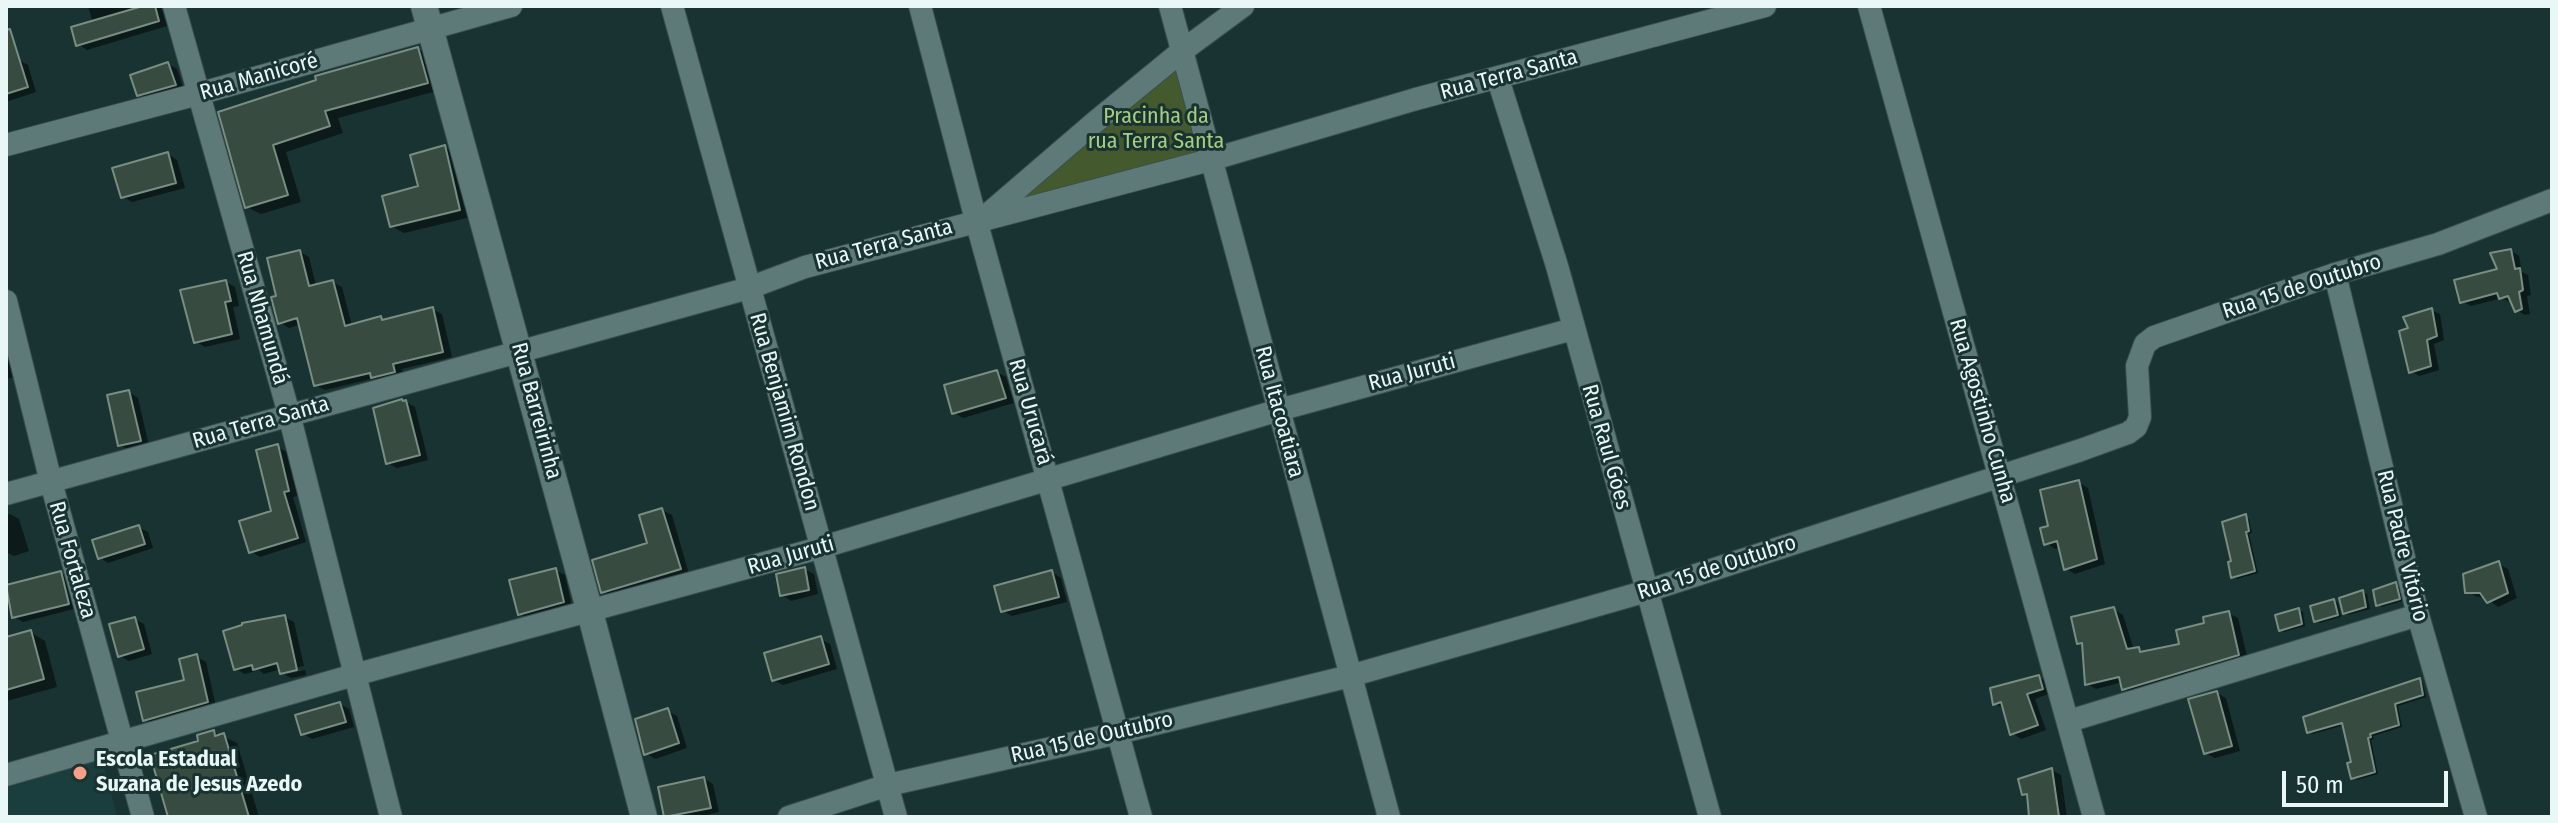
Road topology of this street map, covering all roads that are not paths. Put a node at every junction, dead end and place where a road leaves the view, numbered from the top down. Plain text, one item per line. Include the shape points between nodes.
1 (174, 6) edge
2 (511, 6) edge
3 (672, 6) edge
4 (920, 6) edge
5 (1170, 6) edge
6 (1243, 6) edge
7 (1765, 6) edge
8 (1869, 6) edge
9 (427, 17) edge
10 (1182, 51) junction
11 (1498, 79) junction
12 (198, 94) junction
13 (6, 145) edge
14 (1210, 160) junction
15 (2552, 200) edge
16 (980, 219) junction
17 (2335, 274) junction
18 (749, 288) junction
19 (6, 301) edge
20 (1573, 329) junction
21 (519, 351) junction
22 (1279, 410) junction
23 (289, 414) junction
24 (2001, 477) junction
25 (1049, 480) junction
26 (51, 482) junction
27 (6, 494) edge
28 (823, 547) junction
29 (1647, 591) junction
30 (590, 612) junction
31 (2418, 615) junction
32 (354, 675) junction
33 (1350, 676) junction
34 (2069, 721) junction
35 (1118, 733) junction
36 (123, 742) junction
37 (6, 775) edge
38 (888, 785) junction
39 (143, 817) edge
40 (391, 817) edge
41 (644, 817) edge
42 (789, 817) edge
43 (896, 817) edge
44 (1141, 817) edge
45 (1389, 817) edge
46 (1710, 817) edge
47 (2094, 817) edge
48 (2476, 817) edge

1 - 12 street, Rua Nhamundá
2 - 9 street, Rua Manicoré
3 - 18 street, Rua Benjamim Rondon
4 - 16 street, Rua Urucará
5 - 10 street, Rua Itacoatiara
6 - 10 street
7 - 11 street, Rua Terra Santa
8 - 24 street, Rua Agostinho Cunha
9 - 12 street, Rua Manicoré
9 - 21 street, Rua Barreirinha
10 - 14 street, Rua Itacoatiara
10 - 16 street
11 - 14 street, Rua Terra Santa
11 - 20 street, Rua Raul Góes
12 - 13 street, Rua Manicoré
12 - 23 street, Rua Nhamundá
14 - 16 street, Rua Terra Santa
14 - 22 street, Rua Itacoatiara
15 - 17 street, Rua 15 de Outubro via 2438,244
16 - 18 street, Rua Terra Santa via 805,267
16 - 25 street, Rua Urucará
17 - 24 street, Rua 15 de Outubro via 2154,337 2145,344 2137,366 2136,427
17 - 31 street, Rua Padre Vitório
18 - 21 street, Rua Terra Santa
18 - 28 street, Rua Benjamim Rondon
19 - 26 street, Rua Fortaleza
20 - 22 street, Rua Juruti
20 - 29 street, Rua Raul Góes
21 - 23 street, Rua Terra Santa
21 - 30 street, Rua Barreirinha
22 - 25 street, Rua Juruti
22 - 33 street, Rua Itacoatiara
23 - 26 street, Rua Terra Santa
23 - 32 street, Rua Nhamundá
24 - 29 street, Rua 15 de Outubro
24 - 34 street, Rua Agostinho Cunha
25 - 28 street, Rua Juruti
25 - 35 street, Rua Urucará
26 - 27 street, Rua Terra Santa
26 - 36 street, Rua Fortaleza
28 - 30 street, Rua Juruti
28 - 38 street, Rua Benjamim Rondon
29 - 33 street, Rua 15 de Outubro
29 - 46 street, Rua Raul Góes
30 - 32 street, Rua Juruti
30 - 41 street, Rua Barreirinha
31 - 34 street
31 - 48 street, Rua Padre Vitório
32 - 36 street, Rua Juruti
32 - 40 street, Rua Nhamundá
33 - 35 street, Rua 15 de Outubro
33 - 45 street, Rua Itacoatiara
34 - 47 street, Rua Agostinho Cunha
35 - 38 street, Rua 15 de Outubro
35 - 44 street, Rua Urucará
36 - 37 street, Rua Juruti
36 - 39 street, Rua Fortaleza
38 - 42 street, Rua 15 de Outubro
38 - 43 street, Rua Benjamim Rondon

